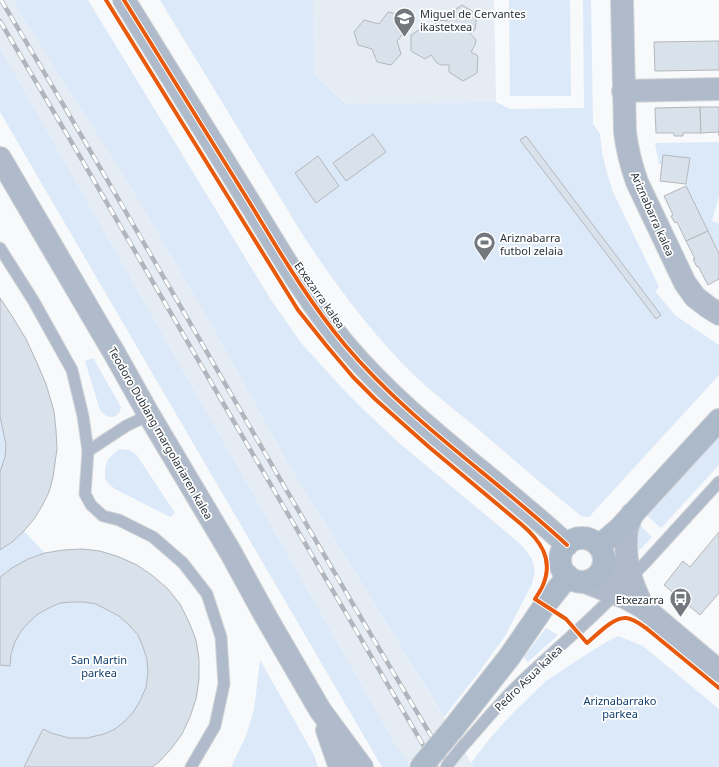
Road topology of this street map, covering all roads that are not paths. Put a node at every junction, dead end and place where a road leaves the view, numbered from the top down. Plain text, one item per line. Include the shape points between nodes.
1 (124, 0) edge
2 (622, 0) edge
3 (719, 89) edge
4 (623, 91) junction
5 (0, 158) edge
6 (0, 248) edge
7 (719, 314) edge
8 (149, 415) junction
9 (719, 420) edge
10 (88, 451) junction
11 (719, 482) edge
12 (632, 514) junction
13 (567, 544) junction
14 (601, 553) junction
15 (576, 579) junction
16 (630, 591) junction
17 (719, 670) edge
18 (320, 710) junction
19 (457, 739) junction
20 (338, 765) edge
21 (191, 767) edge
22 (362, 767) edge
23 (422, 767) edge
24 (446, 767) edge

1 - 13 street, Etxezarra kalea via 285,261 345,345 388,392
2 - 4 street, Ariznabarra kalea
3 - 4 street
4 - 7 street, Ariznabarra kalea via 628,153 637,182 685,283 695,297
5 - 8 street, Teodoro Dublang margolariaren kalea
6 - 10 lane via 34,300 72,370
8 - 10 lane via 126,426
8 - 18 street, Teodoro Dublang margolariaren kalea
9 - 12 main road
10 - 21 lane via 85,494 91,504 103,516 119,520 153,537 183,563 207,594 221,637 224,684 215,726
11 - 16 lane, Pedro Asua kalea via 649,558
12 - 14 main road
12 - 16 street via 628,528 626,557
13 - 14 main road via 580,538 587,539 594,542
13 - 15 main road via 560,557 561,564 563,571
14 - 15 main road via 601,572 591,580
14 - 16 street
15 - 16 street
15 - 19 main road, Pedro Asua kalea via 545,605
16 - 17 street
16 - 19 lane, Pedro Asua kalea via 577,631 515,688 488,717
18 - 20 street, Teodoro Dublang margolariaren kalea
18 - 22 street, Teodoro Dublang margolariaren kalea
19 - 23 main road, Pedro Asua kalea, bridge
19 - 24 lane, Pedro Asua kalea, bridge

